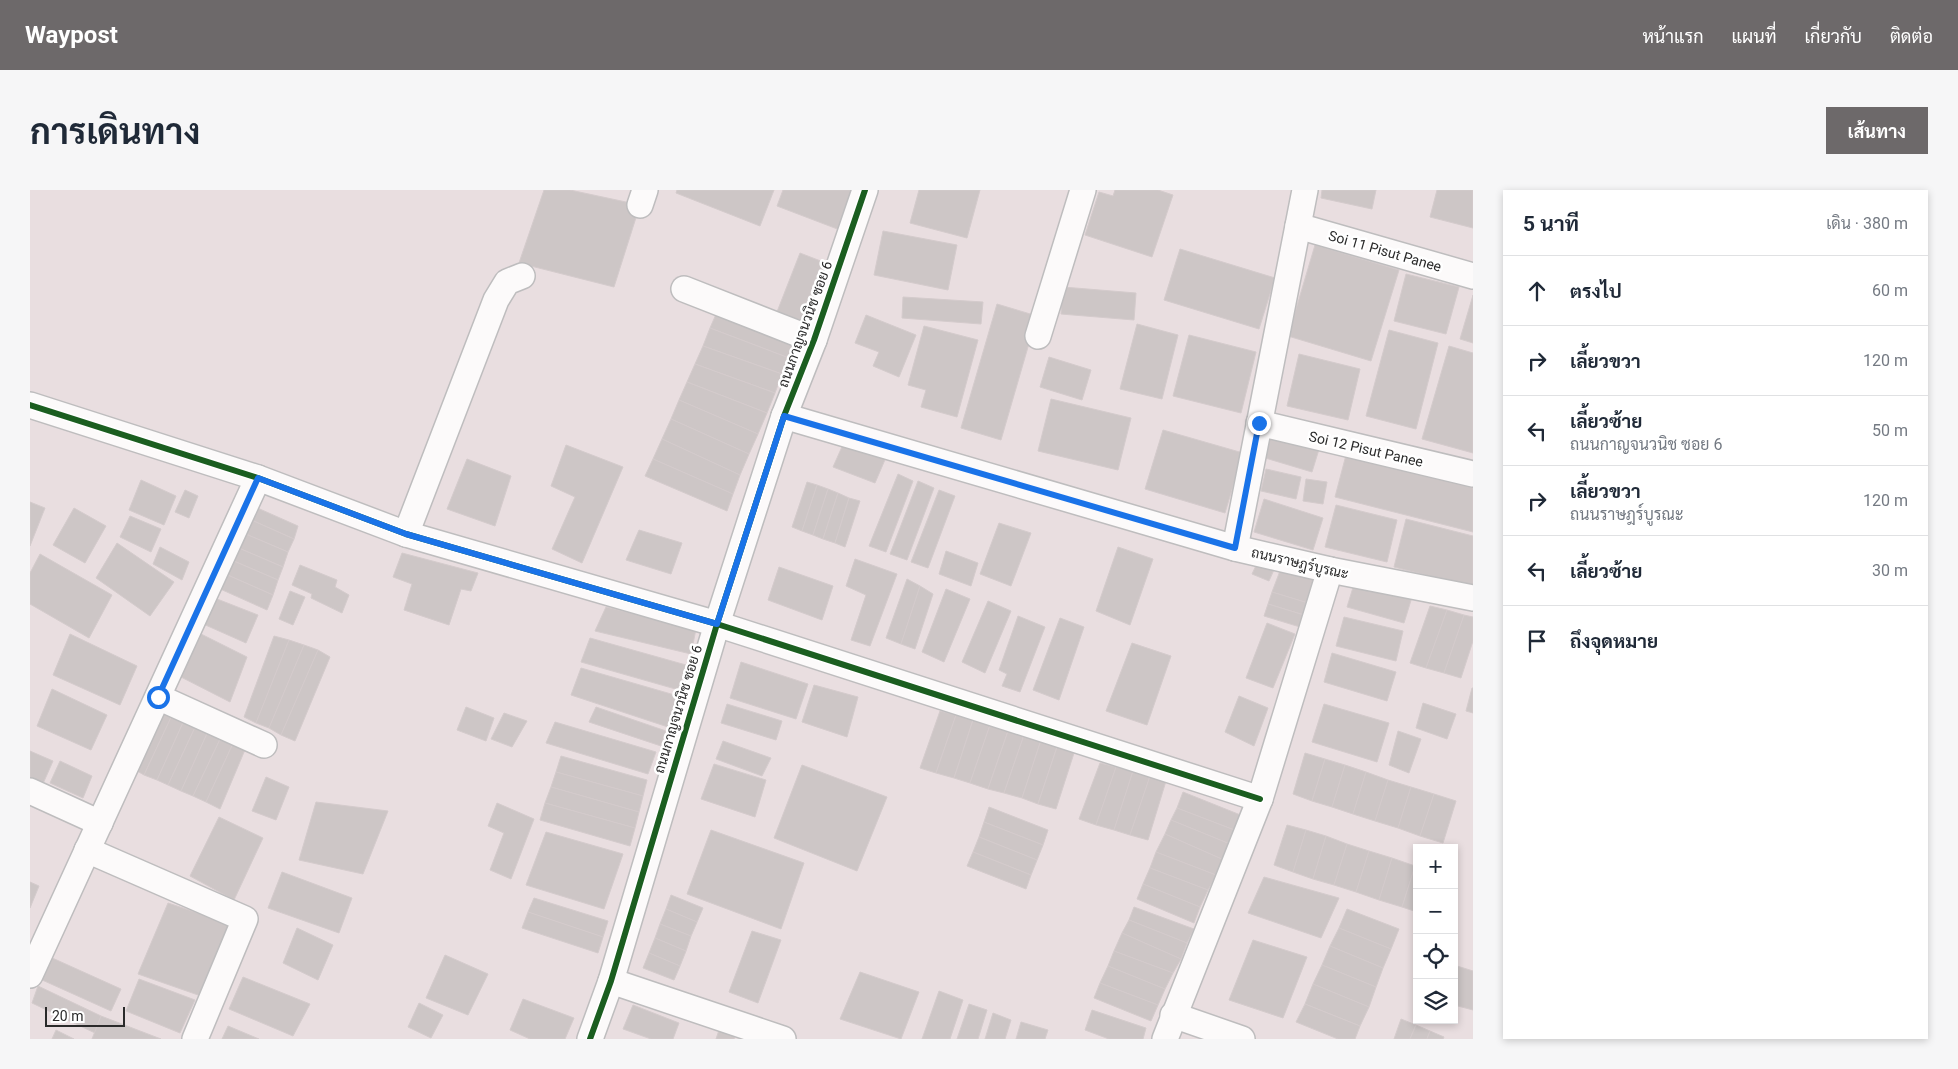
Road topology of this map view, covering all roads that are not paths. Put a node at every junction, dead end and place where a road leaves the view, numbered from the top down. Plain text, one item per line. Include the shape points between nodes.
1 (865, 190) edge
2 (1083, 190) edge
3 (1305, 190) edge
4 (1298, 226) junction
5 (522, 276) dead end
6 (1473, 276) edge
7 (684, 289) dead end
8 (1038, 336) dead end
9 (814, 340) junction
10 (30, 405) edge
11 (784, 416) junction
12 (1259, 423) junction
13 (1473, 474) edge
14 (258, 478) junction
15 (406, 534) junction
16 (1235, 548) junction
17 (1330, 570) junction
18 (1473, 598) edge
19 (717, 624) junction
20 (158, 697) junction
21 (264, 745) dead end
22 (30, 791) edge
23 (1260, 799) junction
24 (100, 823) junction
25 (87, 850) junction
26 (30, 974) edge
27 (611, 981) junction
28 (1173, 1015) junction
29 (195, 1039) edge
30 (590, 1039) edge
31 (783, 1039) edge
32 (1165, 1039) edge
33 (1242, 1039) edge

1 - 9 street, ถนนกาญจนวนิช ซอย 6
2 - 8 street
3 - 4 street
4 - 6 street, Soi 11 Pisut Panee
4 - 12 street
5 - 15 street via 507,282 496,300
7 - 9 street
9 - 11 street, ถนนกาญจนวนิช ซอย 6
10 - 14 street
11 - 16 street, ถนนราษฎร์บูรณะ
11 - 19 street, ถนนกาญจนวนิช ซอย 6
12 - 13 street, Soi 12 Pisut Panee
12 - 16 street
14 - 15 street
14 - 20 street
15 - 19 street
16 - 17 street, ถนนราษฎร์บูรณะ
17 - 18 street, ถนนราษฎร์บูรณะ
17 - 23 street
19 - 23 street
19 - 27 street, ถนนกาญจนวนิช ซอย 6
20 - 21 street
20 - 24 street
22 - 24 street
23 - 28 street
24 - 25 street
25 - 26 street
25 - 29 street via 245,919
27 - 30 street, ถนนกาญจนวนิช ซอย 6
27 - 31 street
28 - 32 street
28 - 33 street

